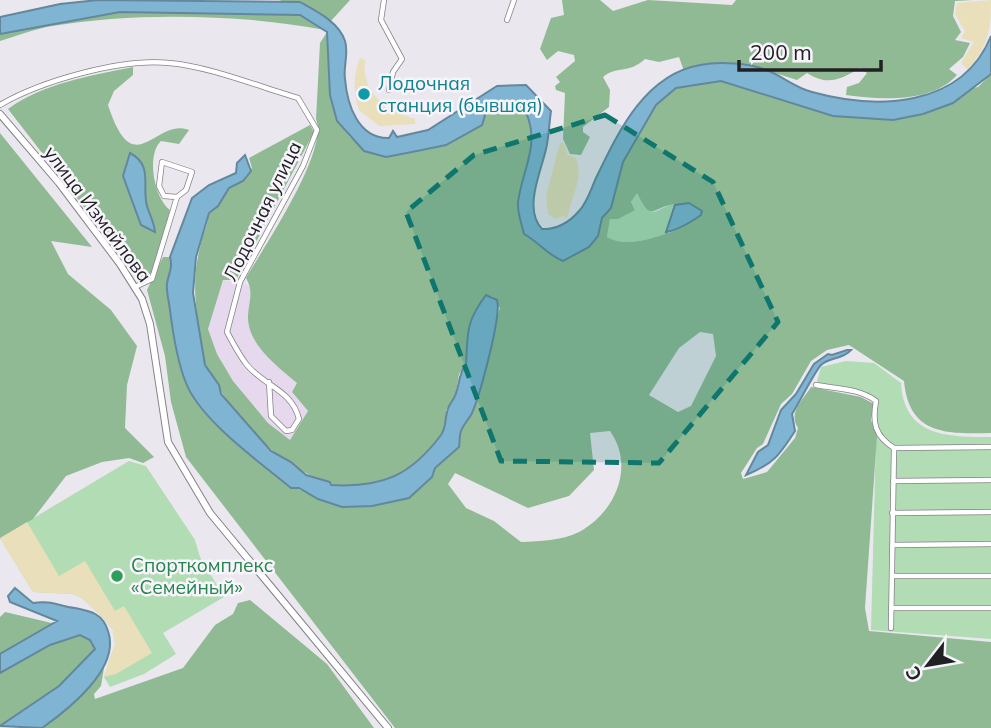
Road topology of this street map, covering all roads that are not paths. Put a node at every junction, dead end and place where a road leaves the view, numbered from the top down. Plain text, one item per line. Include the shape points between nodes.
1 (384, 0) edge
2 (514, 0) edge
3 (507, 20) dead end
4 (389, 90) dead end
5 (0, 105) edge
6 (0, 114) edge
7 (177, 197) junction
8 (135, 287) junction
9 (269, 382) junction
10 (816, 385) dead end
11 (991, 447) edge
12 (894, 448) junction
13 (991, 480) edge
14 (893, 481) junction
15 (991, 512) edge
16 (892, 513) junction
17 (991, 544) edge
18 (892, 545) junction
19 (892, 576) junction
20 (991, 576) edge
21 (991, 607) edge
22 (891, 608) junction
23 (891, 628) dead end
24 (388, 728) edge

1 - 4 street via 381,20 402,59
2 - 3 street
5 - 9 street, Лодочная улица via 76,76 136,64 170,63 298,98 317,130 303,166 240,282 227,332 248,367
6 - 8 main road, улица Измайлова via 59,183
7 - 7 street via 186,190 192,172 162,162 159,186 164,195
7 - 8 street via 152,279
8 - 24 main road, улица Измайлова via 150,324 168,442 181,466 210,513
9 - 9 street, Лодочная улица via 296,407 299,419 292,430 286,431 271,416
10 - 12 street via 853,390 876,401 873,422 882,440
11 - 12 street
12 - 14 street
13 - 14 street
14 - 16 street
15 - 16 street
16 - 18 street
17 - 18 street
18 - 19 street
19 - 20 street
19 - 22 street
21 - 22 street
22 - 23 street

